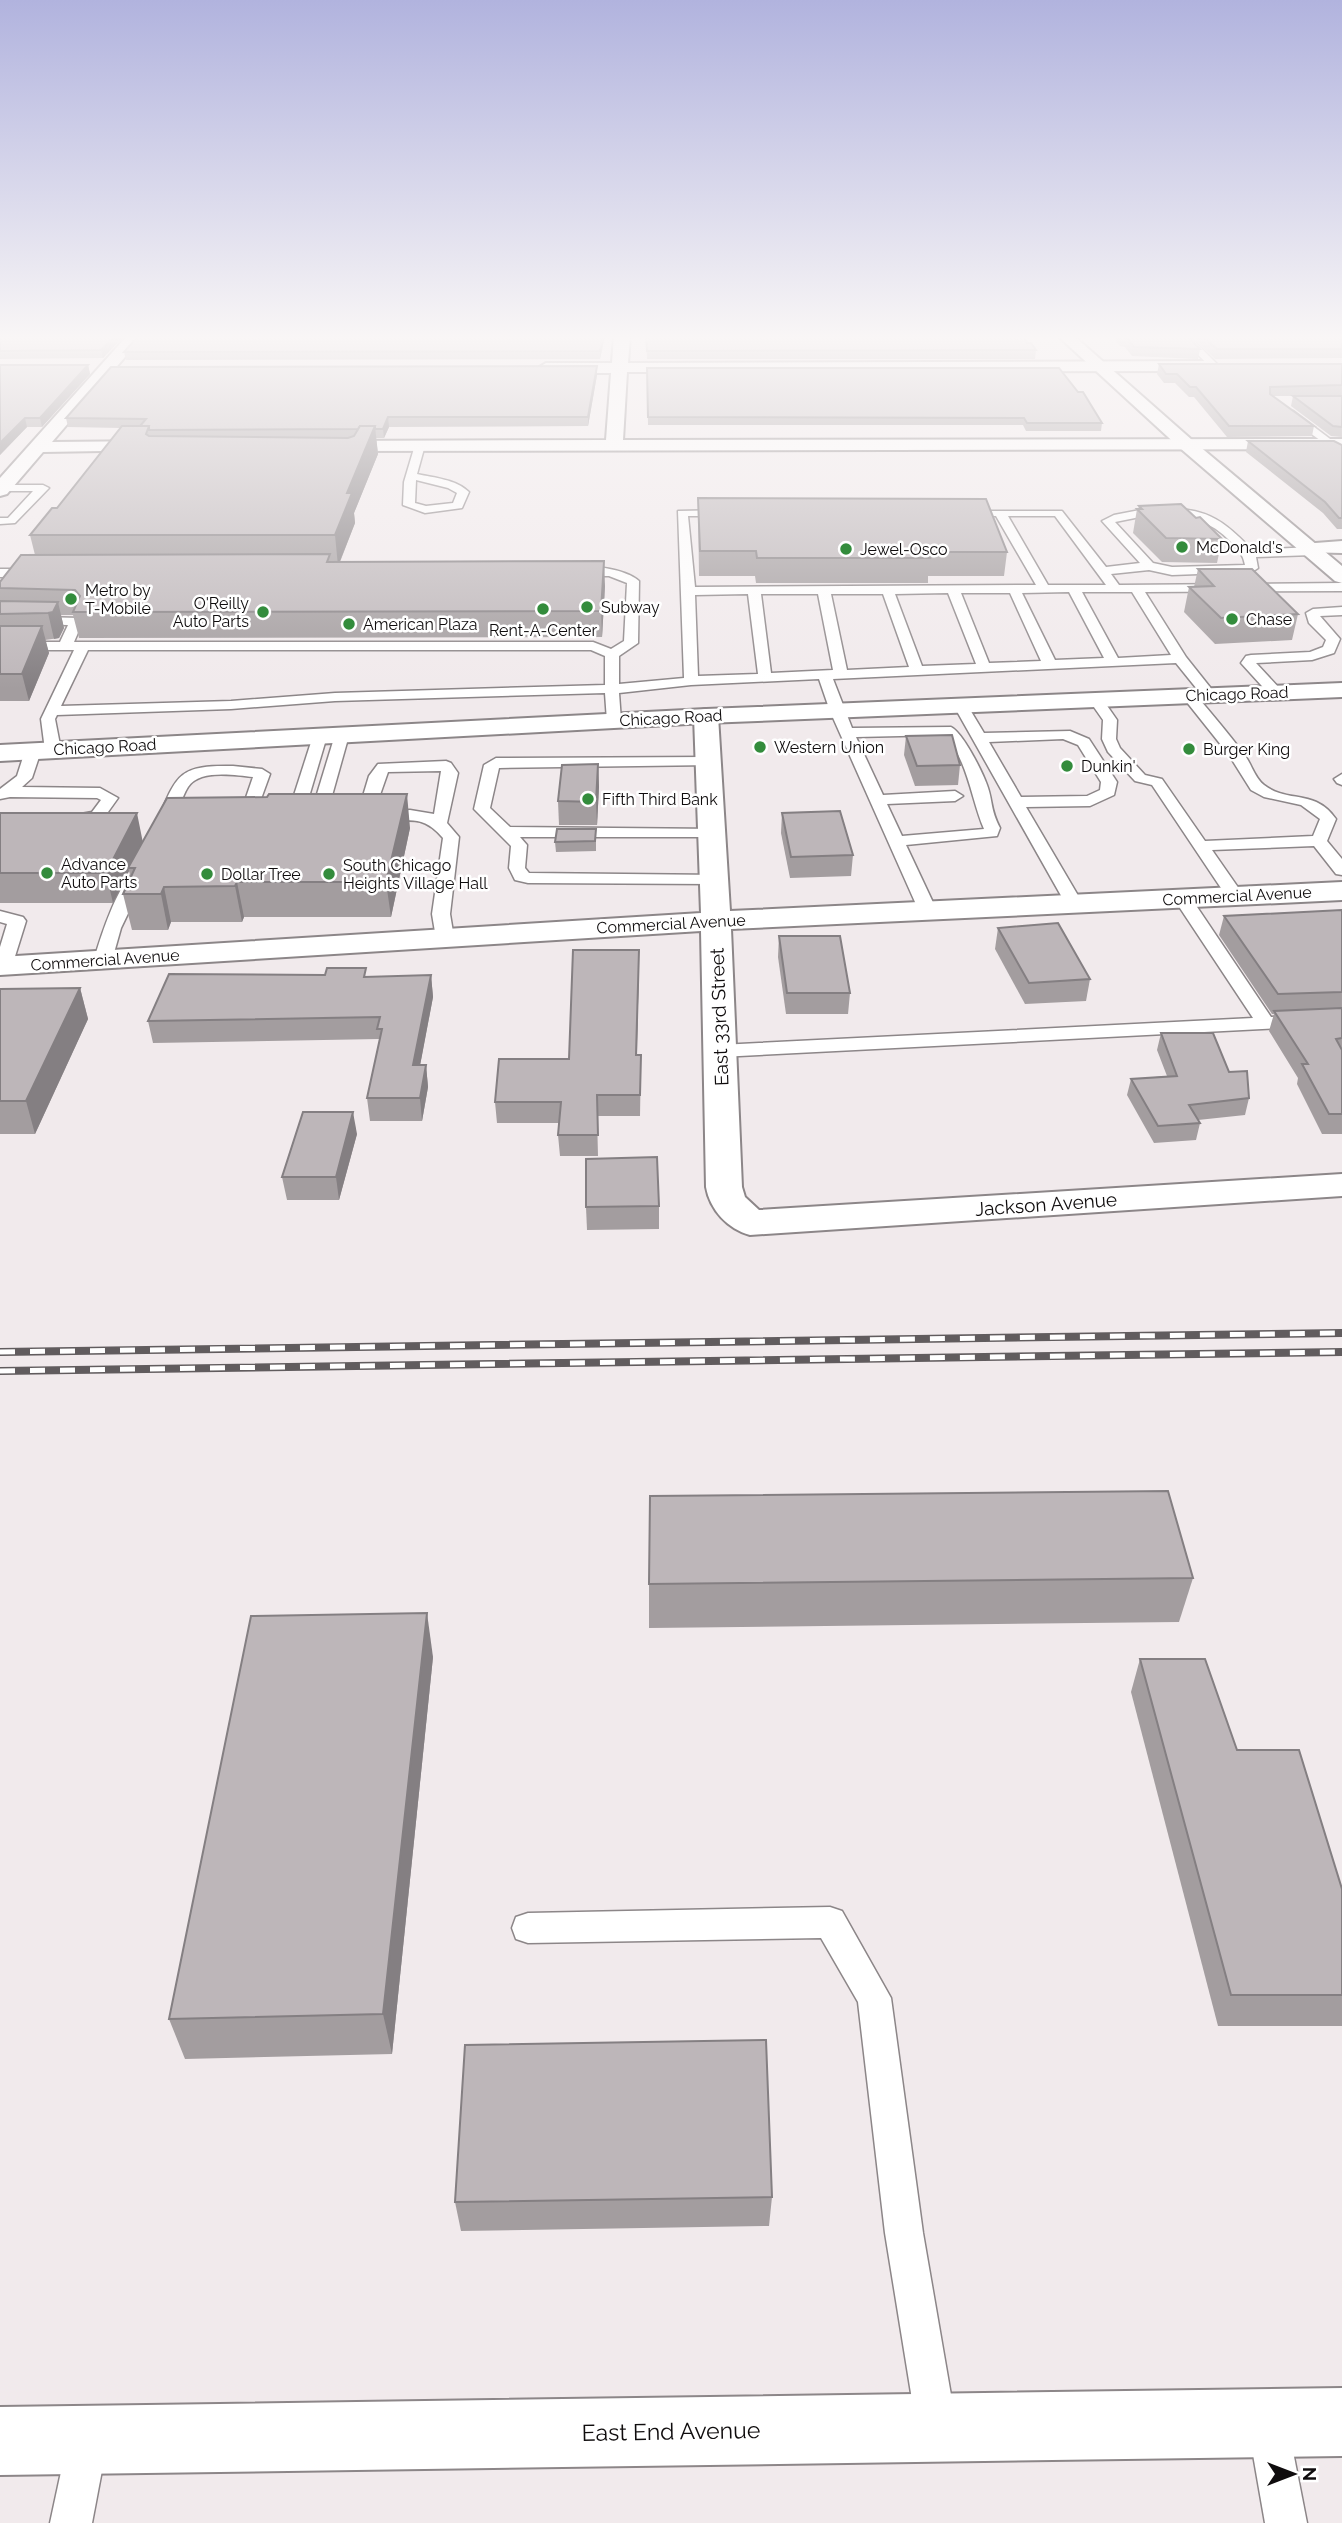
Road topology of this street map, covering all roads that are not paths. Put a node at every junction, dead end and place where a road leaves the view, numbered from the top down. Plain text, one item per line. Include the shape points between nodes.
1 (31, 454) edge
2 (417, 454) edge
3 (1197, 454) edge
4 (411, 475) junction
5 (1, 489) edge
6 (737, 513) edge
7 (944, 513) edge
8 (1000, 513) junction
9 (0, 521) edge
10 (1342, 547) edge
11 (1311, 550) junction
12 (1249, 554) junction
13 (1149, 566) junction
14 (1102, 571) junction
15 (555, 572) edge
16 (0, 573) edge
17 (56, 573) edge
18 (1342, 577) edge
19 (1342, 587) edge
20 (954, 590) junction
21 (1015, 590) junction
22 (1045, 590) junction
23 (1074, 590) junction
24 (1117, 590) junction
25 (1137, 590) junction
26 (689, 591) junction
27 (754, 591) junction
28 (824, 591) junction
29 (888, 591) junction
30 (1342, 611) edge
31 (0, 620) edge
32 (0, 646) edge
33 (65, 646) junction
34 (83, 646) junction
35 (612, 654) junction
36 (1180, 659) junction
37 (1113, 662) junction
38 (1049, 665) junction
39 (984, 668) junction
40 (916, 671) junction
41 (825, 675) junction
42 (841, 675) junction
43 (765, 678) junction
44 (691, 681) junction
45 (612, 689) junction
46 (1342, 690) edge
47 (1276, 693) junction
48 (1200, 696) junction
49 (1096, 700) junction
50 (961, 706) junction
51 (52, 711) junction
52 (706, 716) junction
53 (614, 721) junction
54 (842, 722) junction
55 (331, 735) junction
56 (978, 737) junction
57 (43, 750) junction
58 (0, 753) edge
59 (708, 762) junction
60 (3, 794) edge
61 (955, 796) dead end
62 (878, 800) junction
63 (1014, 802) junction
64 (353, 816) junction
65 (318, 817) junction
66 (283, 818) junction
67 (50, 821) edge
68 (440, 822) junction
69 (168, 824) edge
70 (509, 832) junction
71 (712, 832) junction
72 (896, 841) junction
73 (1319, 841) junction
74 (1200, 846) junction
75 (148, 856) edge
76 (1342, 870) edge
77 (714, 879) junction
78 (1342, 891) edge
79 (1235, 896) junction
80 (1183, 899) junction
81 (1074, 904) junction
82 (928, 911) junction
83 (0, 916) edge
84 (716, 921) junction
85 (445, 938) junction
86 (103, 960) junction
87 (2, 966) edge
88 (1342, 1019) edge
89 (1266, 1023) junction
90 (720, 1051) junction
91 (1342, 1185) edge
92 (750, 1223) joint
93 (528, 1928) dead end
94 (1342, 2422) edge
95 (1267, 2423) junction
96 (936, 2428) junction
97 (88, 2439) junction
98 (0, 2441) edge
99 (71, 2523) edge
100 (1286, 2523) edge

1 - 5 street
2 - 4 lane
3 - 11 street
4 - 4 lane via 409,505 425,510 458,506 463,492
5 - 9 lane via 43,488 11,521
6 - 26 lane via 682,513
7 - 8 lane
8 - 14 lane via 1058,513
8 - 22 lane
10 - 11 street
11 - 12 lane
11 - 18 street
12 - 13 lane via 1252,568 1172,571
12 - 13 lane via 1215,521 1183,513 1121,514 1108,521
13 - 14 lane
14 - 24 lane
15 - 35 lane via 611,572 633,581 631,643
16 - 17 lane
19 - 25 lane
20 - 21 lane
20 - 29 lane
20 - 39 lane
21 - 22 lane
21 - 38 lane
22 - 23 lane
23 - 24 lane
23 - 37 lane
24 - 25 lane
25 - 36 lane
26 - 27 lane
26 - 44 lane
27 - 28 lane
27 - 43 lane
28 - 29 lane
28 - 42 lane
29 - 40 lane
30 - 47 lane via 1313,613 1314,620 1334,639 1329,650 1312,656 1251,659 1248,663
31 - 33 lane via 76,621
32 - 33 lane
33 - 34 lane
34 - 35 lane via 593,646
34 - 51 lane
35 - 45 lane
36 - 37 lane
36 - 48 lane
37 - 38 lane
38 - 39 lane
39 - 40 lane
40 - 42 lane
41 - 42 lane
41 - 43 lane
41 - 54 lane
43 - 44 lane
44 - 45 lane
45 - 51 lane
45 - 53 lane
46 - 47 street, Chicago Road
47 - 48 street, Chicago Road
48 - 49 street, Chicago Road
48 - 73 lane via 1250,781 1264,791 1324,811 1328,819
49 - 50 street, Chicago Road
49 - 74 lane via 1110,720 1113,749 1140,778 1157,782
50 - 54 street, Chicago Road
50 - 56 lane
51 - 57 lane
52 - 53 street, Chicago Road
52 - 54 street, Chicago Road
52 - 59 street, East 33rd Street
53 - 55 street, Chicago Road
54 - 62 lane
54 - 72 lane via 946,730 952,733 980,786 991,834
55 - 57 street, Chicago Road
55 - 65 lane
55 - 66 lane
56 - 63 lane
56 - 63 lane via 1065,734 1084,742 1109,782 1108,792 1090,801
57 - 58 street, Chicago Road
57 - 60 lane via 24,778
59 - 70 lane via 496,763 482,809
59 - 71 street, East 33rd Street
60 - 67 lane via 100,793 110,799 97,816
61 - 62 lane
62 - 72 lane
63 - 81 lane
64 - 65 lane
64 - 68 lane via 423,815
64 - 68 lane via 383,767 446,766 450,773
65 - 66 lane
66 - 69 lane via 240,818 262,774 196,773 186,778
68 - 85 lane via 451,837 440,914
70 - 71 lane
70 - 77 lane via 519,845 517,868 528,878
71 - 77 street, East 33rd Street
72 - 82 lane
73 - 74 lane
73 - 76 lane
74 - 79 lane
75 - 86 lane via 112,928
77 - 84 street, East 33rd Street
78 - 79 street, Commercial Avenue
79 - 80 street, Commercial Avenue
80 - 81 street, Commercial Avenue
80 - 89 lane
81 - 82 street, Commercial Avenue
82 - 84 street, Commercial Avenue
83 - 87 lane via 17,921
84 - 85 street, Commercial Avenue
84 - 90 street, East 33rd Street
85 - 86 street, Commercial Avenue
86 - 87 street, Commercial Avenue
88 - 89 lane
89 - 90 lane
90 - 92 street, East 33rd Street via 724,1187 727,1201
91 - 92 street, Jackson Avenue
93 - 96 lane via 830,1922 874,1998 904,2233
94 - 95 street, East End Avenue
95 - 96 street, East End Avenue
95 - 100 lane
96 - 97 street, East End Avenue
97 - 98 street, East End Avenue
97 - 99 lane

